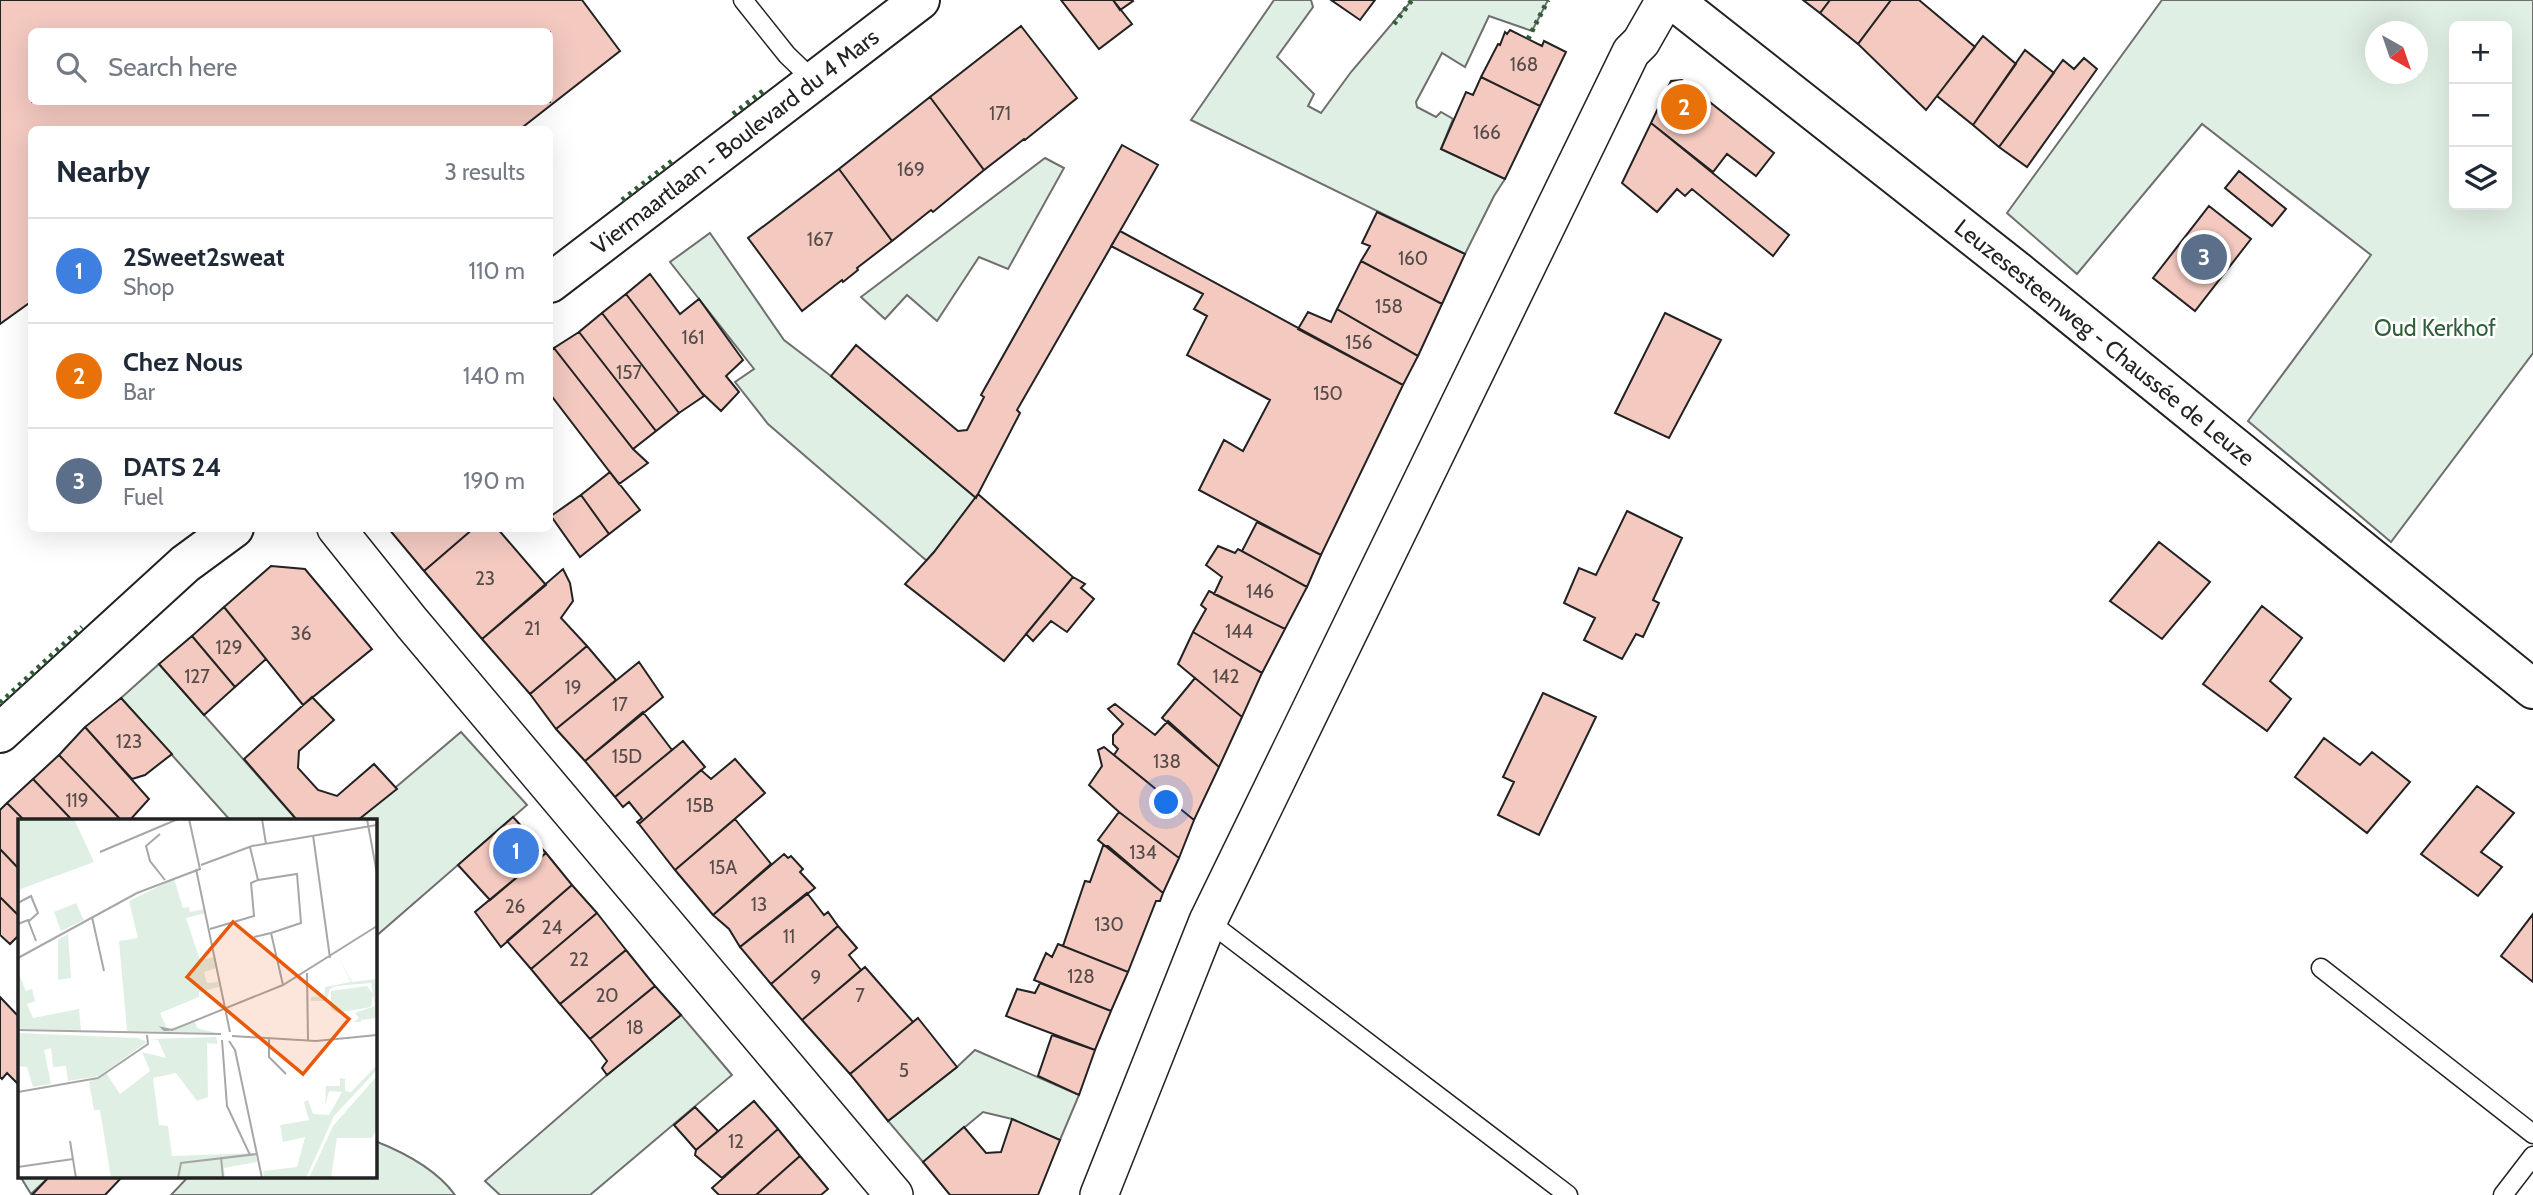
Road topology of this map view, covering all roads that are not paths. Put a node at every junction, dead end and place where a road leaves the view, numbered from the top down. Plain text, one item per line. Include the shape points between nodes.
1 (743, 0) edge
2 (920, 0) edge
3 (1665, 0) edge
4 (1673, 0) edge
5 (814, 81) junction
6 (553, 281) edge
7 (229, 532) edge
8 (339, 532) edge
9 (2533, 689) edge
10 (0, 733) edge
11 (1208, 921) junction
12 (2321, 968) dead end
13 (2533, 1134) edge
14 (2533, 1156) edge
15 (894, 1195) edge
16 (1099, 1195) edge
17 (1568, 1195) edge
18 (2503, 1195) edge

1 - 5 lane
2 - 5 main road, Viermaartlaan - Boulevard du 4 Mars
3 - 11 street via 1631,52
4 - 9 main road, Leuzesesteenweg - Chaussée de Leuze via 2017,271
5 - 6 main road, Viermaartlaan - Boulevard du 4 Mars
7 - 10 main road via 186,564
8 - 15 street
11 - 16 street
11 - 17 lane
12 - 13 lane
14 - 18 lane

